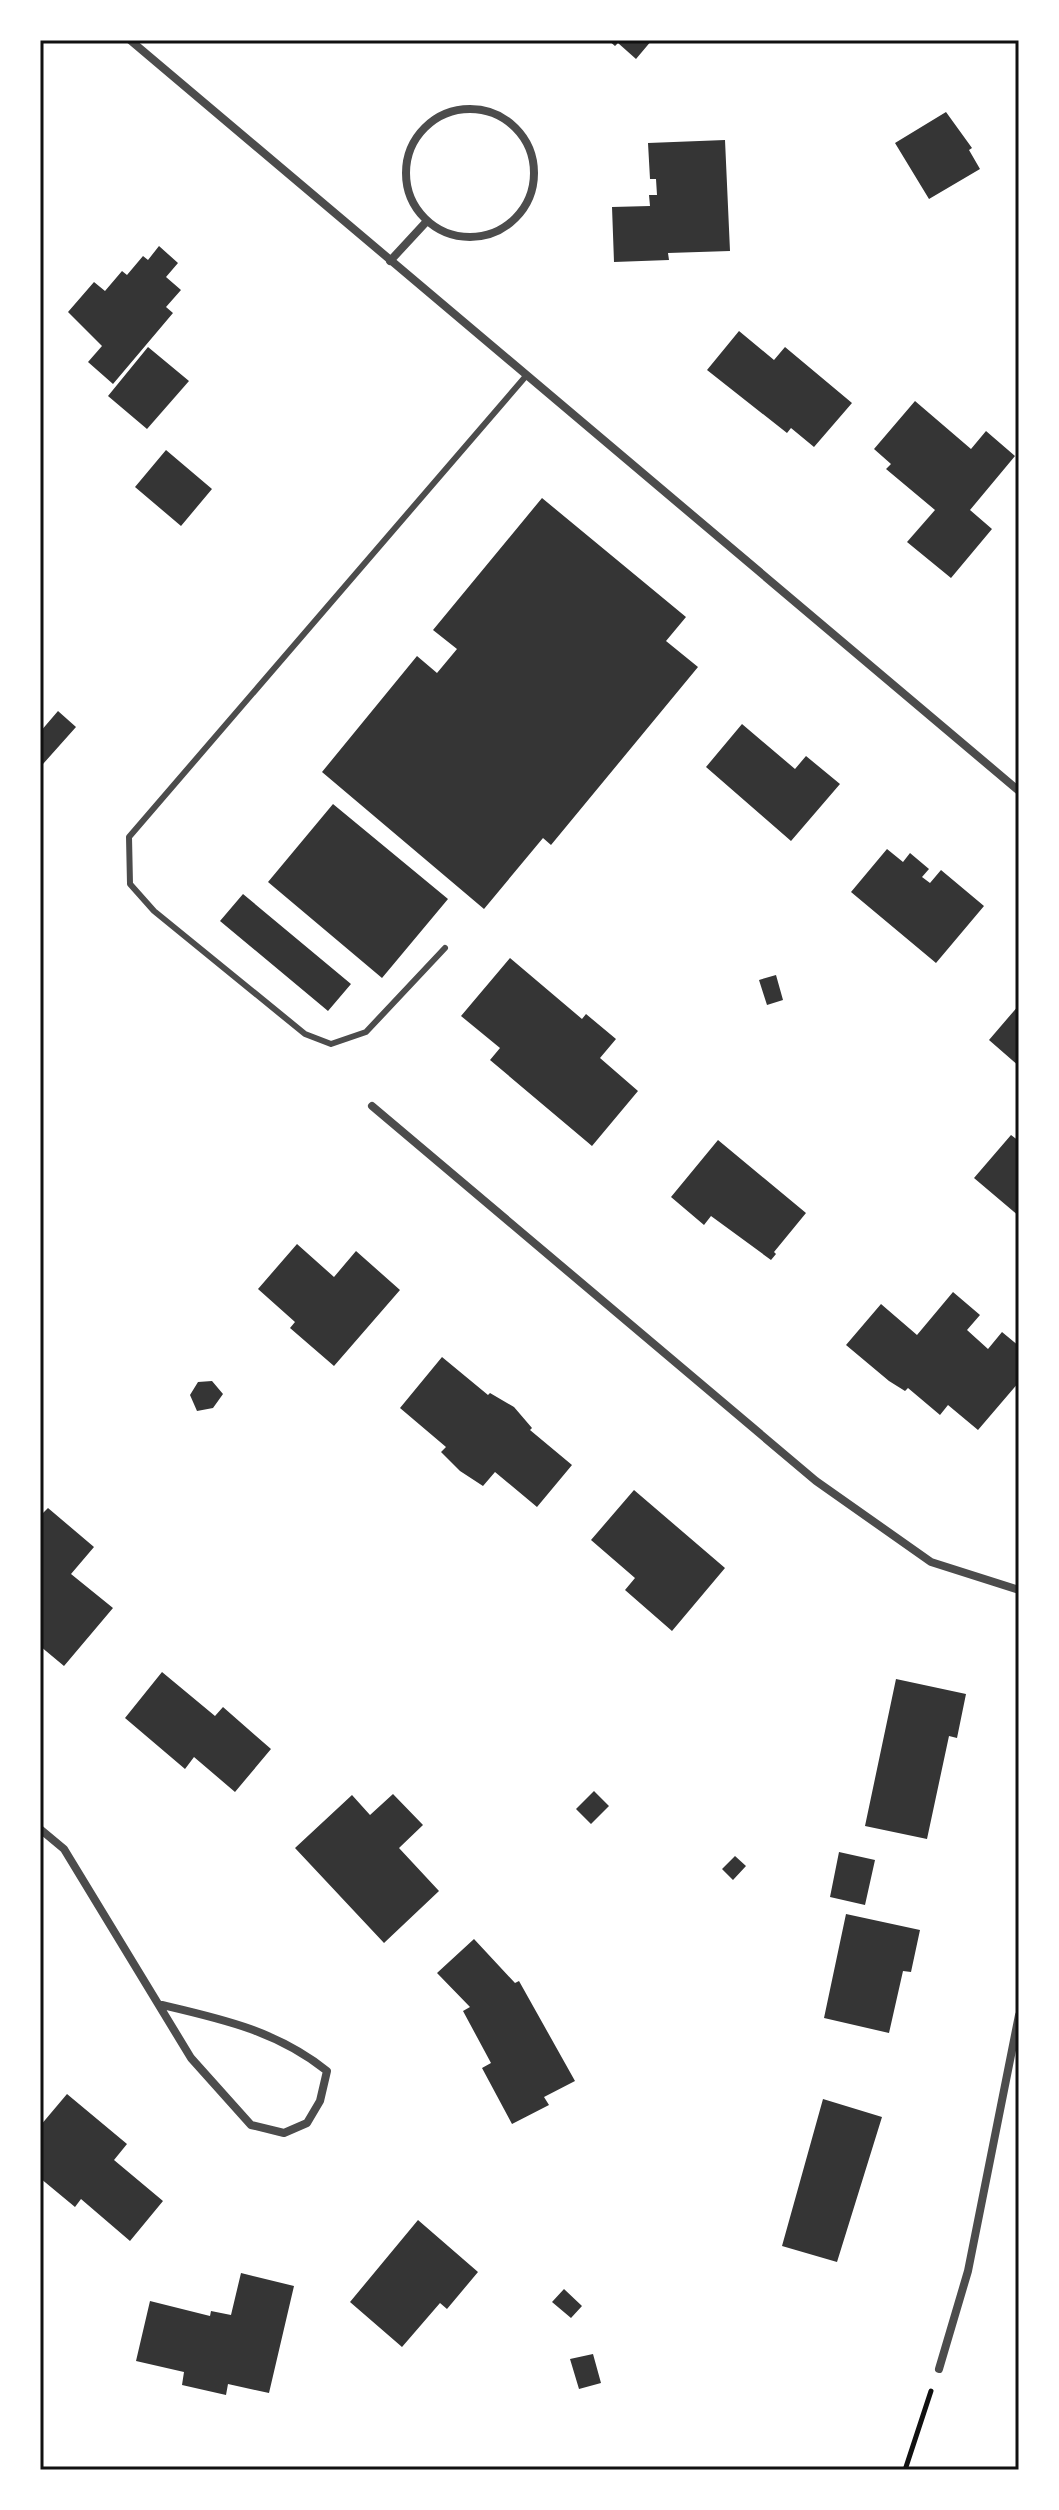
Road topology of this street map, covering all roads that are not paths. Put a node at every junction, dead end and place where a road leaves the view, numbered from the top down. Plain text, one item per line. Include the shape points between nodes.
1 (130, 40) edge
2 (427, 221) junction
3 (390, 261) junction
4 (526, 376) junction
5 (1019, 791) edge
6 (445, 948) dead end
7 (372, 1106) dead end
8 (1019, 1590) edge
9 (40, 1829) edge
10 (162, 2005) junction
11 (1019, 2015) edge
12 (939, 2369) road end

1 - 3 street
2 - 2 street via 470,238 513,221 528,202 534,179 532,155 522,134 504,118 482,110 458,110 437,118 419,134 408,156 406,179 412,202
2 - 3 street
3 - 4 street
4 - 5 street
4 - 6 lane via 129,837 130,884 154,911 305,1034 331,1044 366,1032
7 - 8 street via 816,1481 931,1562
9 - 10 street via 64,1849
10 - 10 street via 191,2058 251,2125 284,2133 307,2123 320,2101 327,2071 299,2048 249,2026
11 - 12 street via 968,2271

